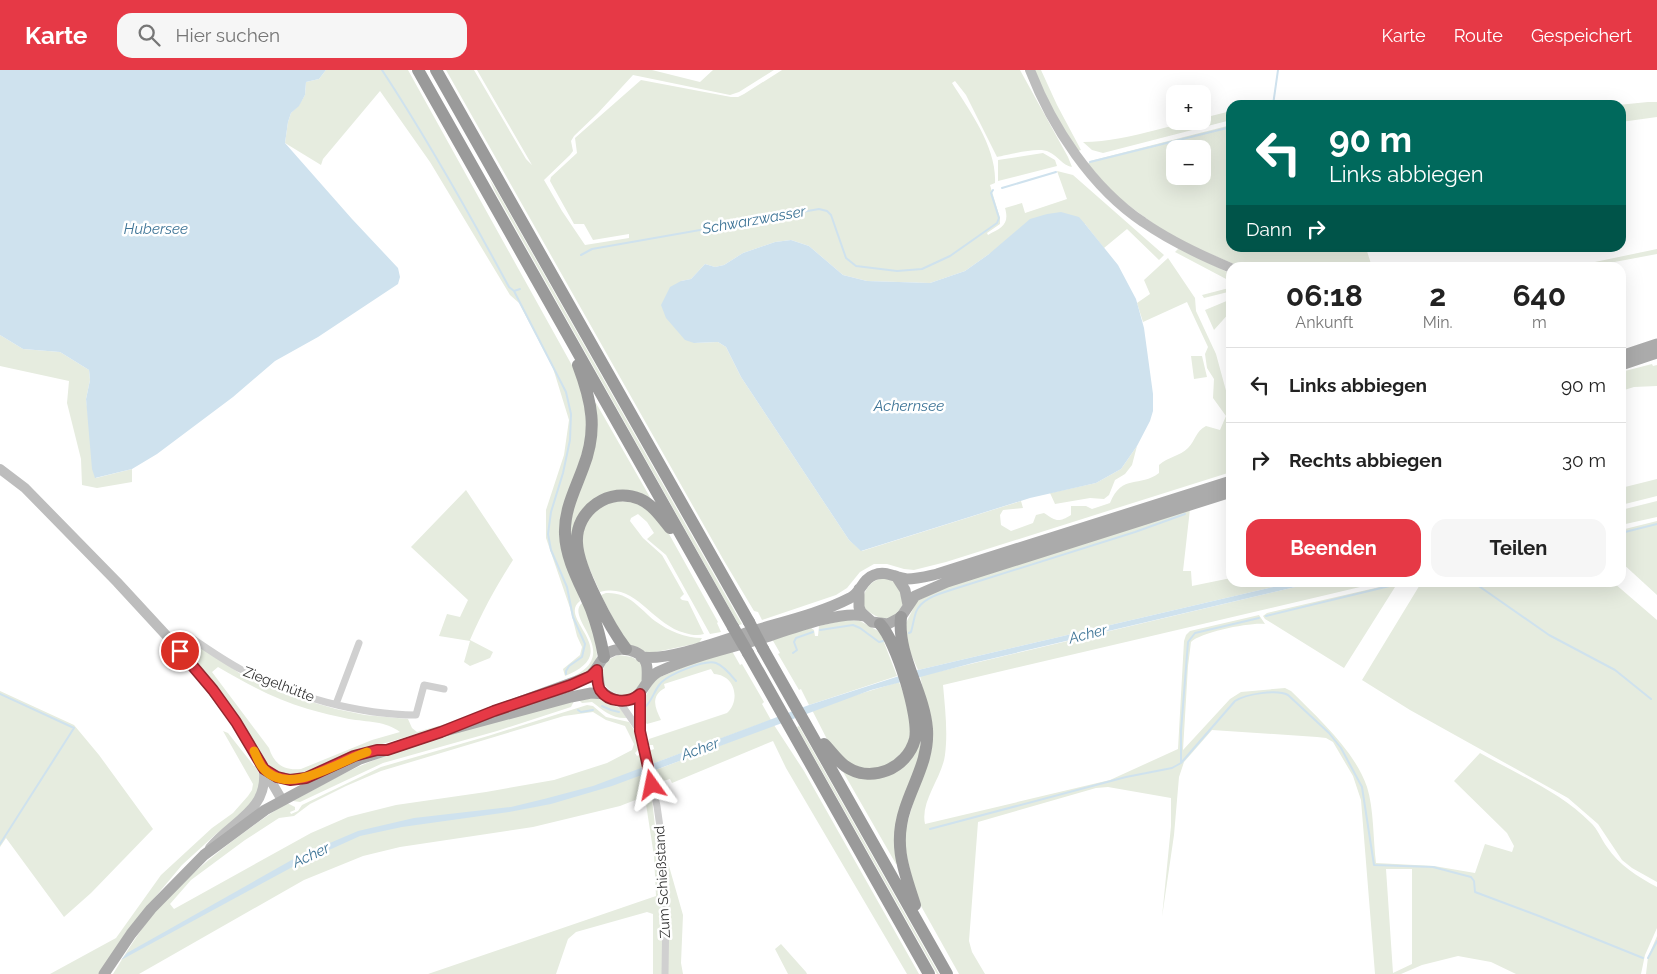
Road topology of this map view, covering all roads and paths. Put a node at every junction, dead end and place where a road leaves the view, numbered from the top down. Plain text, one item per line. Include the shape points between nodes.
1 (418, 70) edge
2 (436, 70) edge
3 (1030, 70) edge
4 (1226, 266) edge
5 (564, 329) junction
6 (1657, 344) edge
7 (1657, 353) edge
8 (1626, 354) edge
9 (1626, 363) edge
10 (0, 469) edge
11 (1226, 483) edge
12 (1226, 494) edge
13 (696, 561) junction
14 (896, 576) junction
15 (859, 589) junction
16 (591, 598) junction
17 (908, 605) junction
18 (864, 616) junction
19 (901, 617) junction
20 (880, 624) junction
21 (172, 641) junction
22 (359, 643) dead end
23 (626, 649) junction
24 (641, 656) junction
25 (604, 657) junction
26 (904, 665) junction
27 (597, 670) junction
28 (648, 682) junction
29 (912, 688) junction
30 (444, 689) dead end
31 (605, 694) junction
32 (640, 694) junction
33 (619, 701) junction
34 (336, 704) junction
35 (805, 722) junction
36 (640, 731) junction
37 (441, 732) junction
38 (387, 750) junction
39 (264, 769) junction
40 (282, 800) junction
41 (204, 855) junction
42 (925, 934) junction
43 (104, 974) edge
44 (665, 974) edge
45 (929, 974) edge
46 (947, 974) edge

1 - 5 highway
2 - 35 highway, bridge
3 - 4 street via 1063,136 1105,189 1142,222 1179,245
5 - 13 highway
5 - 16 highway via 588,394 592,420 590,446 569,504 565,536 568,554
6 - 8 main road
7 - 9 main road
10 - 21 street via 25,488
11 - 14 main road via 937,574 909,579
12 - 17 main road via 947,582 915,596
13 - 16 highway via 650,505 635,497 615,496 591,508 578,529 577,542
13 - 45 highway, bridge
14 - 15 main road via 874,574
14 - 17 main road via 905,590
15 - 18 main road via 859,607
15 - 24 main road via 851,598 808,614 680,652
16 - 23 highway
16 - 25 highway
17 - 19 main road
18 - 20 main road
18 - 28 main road via 824,620 708,654 658,672
19 - 20 main road via 890,624
19 - 26 highway
20 - 26 highway
21 - 34 street, Ziegelhütte via 186,637 194,639 265,682
21 - 39 street via 213,690
22 - 34 street
23 - 24 main road
23 - 25 main road via 615,650
24 - 28 main road via 646,663
25 - 27 main road
26 - 29 highway
27 - 31 main road via 599,688
27 - 37 main road via 571,685
28 - 32 main road
29 - 35 highway via 915,737 904,759 885,771 865,773 846,767
29 - 42 highway via 926,724 927,747 903,816 900,845 903,870
30 - 34 street, Ziegelhütte via 424,685 416,715 372,712
31 - 33 main road
31 - 37 main road via 575,696
32 - 33 main road
32 - 36 street
33 - 36 street
35 - 42 highway
36 - 44 street, Zum Schießstand via 663,848
37 - 38 main road
38 - 39 street via 354,756 306,778 290,780
38 - 40 main road via 360,759
39 - 40 street
39 - 41 street via 265,784 258,802
40 - 41 main road
41 - 43 main road via 151,909
42 - 46 highway

